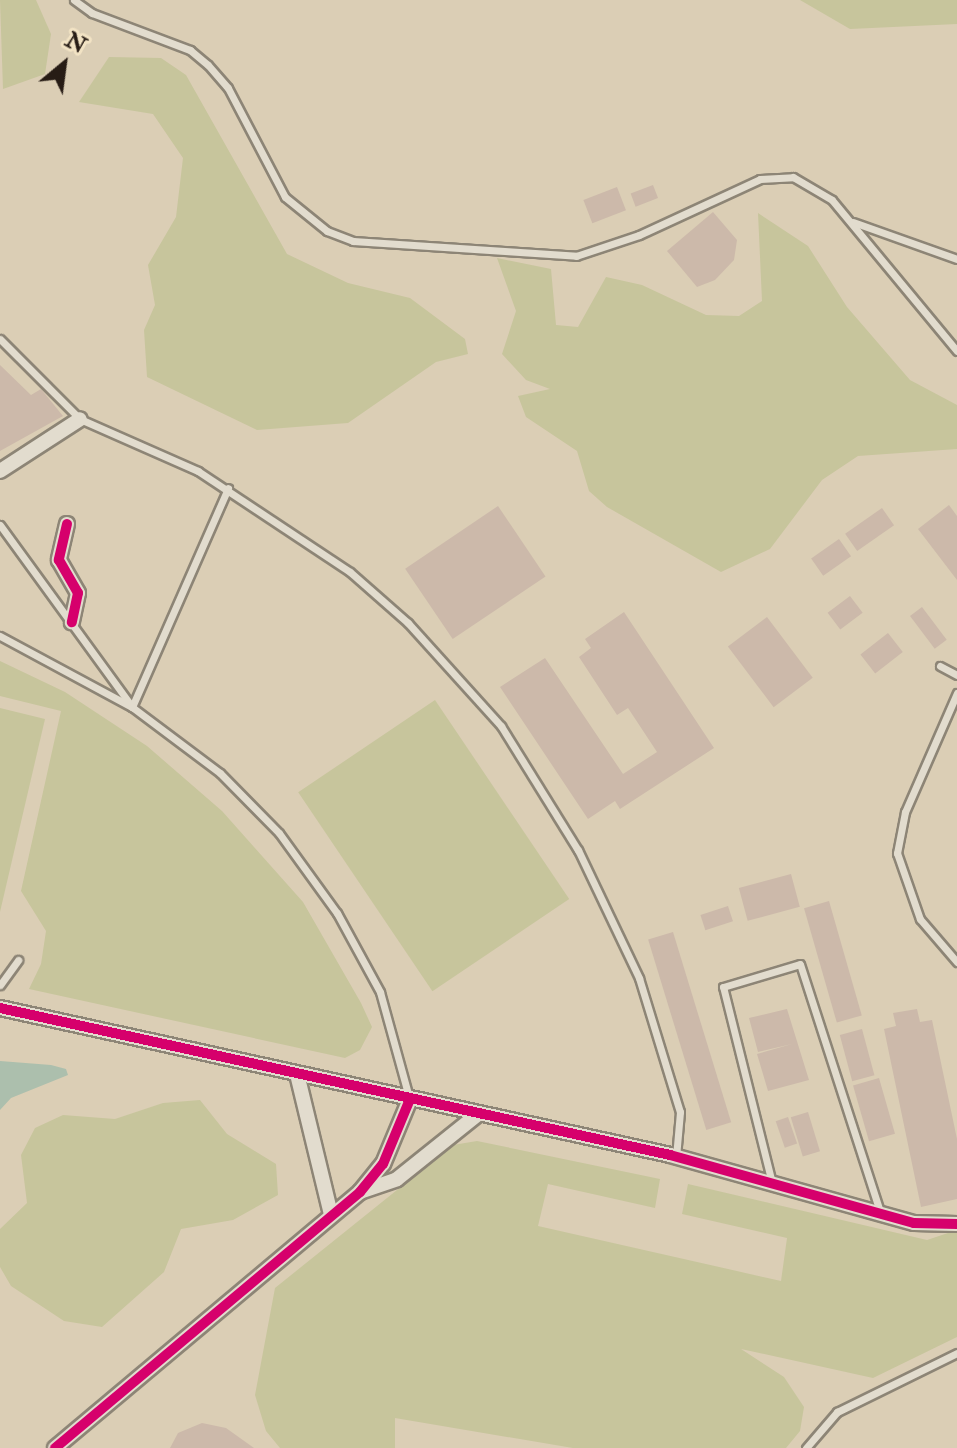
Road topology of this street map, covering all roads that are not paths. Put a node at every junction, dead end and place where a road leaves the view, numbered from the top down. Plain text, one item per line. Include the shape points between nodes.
1 (74, 0) edge
2 (851, 221) junction
3 (957, 259) edge
4 (0, 339) edge
5 (957, 351) edge
6 (80, 419) junction
7 (0, 471) edge
8 (228, 488) junction
9 (67, 524) dead end
10 (0, 525) edge
11 (72, 622) junction
12 (0, 636) edge
13 (940, 666) dead end
14 (957, 675) edge
15 (957, 693) edge
16 (132, 707) junction
17 (18, 960) dead end
18 (957, 962) edge
19 (0, 985) edge
20 (0, 1008) edge
21 (297, 1074) junction
22 (410, 1099) junction
23 (478, 1114) junction
24 (676, 1157) junction
25 (772, 1183) junction
26 (360, 1192) junction
27 (880, 1214) junction
28 (331, 1215) junction
29 (957, 1224) edge
30 (957, 1353) edge
31 (55, 1448) edge
32 (806, 1448) edge

1 - 2 lane via 92,13 190,50 208,65 228,88 285,197 327,231 353,241 576,256 602,251 778,175 818,188
2 - 3 lane
2 - 5 lane
4 - 6 lane
6 - 7 street
6 - 8 lane via 149,445
8 - 16 lane
8 - 24 lane via 350,572 408,623 501,726 578,850 639,978 680,1112
9 - 11 street via 59,560 78,593
10 - 11 lane
11 - 16 lane
12 - 16 lane
13 - 14 lane
15 - 18 lane via 905,812 897,853 920,919
16 - 22 lane via 220,773 279,833 337,913 380,992
17 - 19 lane
20 - 21 street
21 - 22 street
21 - 28 street
22 - 23 street
22 - 26 street via 383,1164
23 - 24 street
23 - 26 street via 397,1179
24 - 25 street
25 - 27 street
25 - 27 lane via 723,987 800,964
26 - 28 street
27 - 29 street via 927,1225
28 - 31 street
30 - 32 lane via 837,1412

